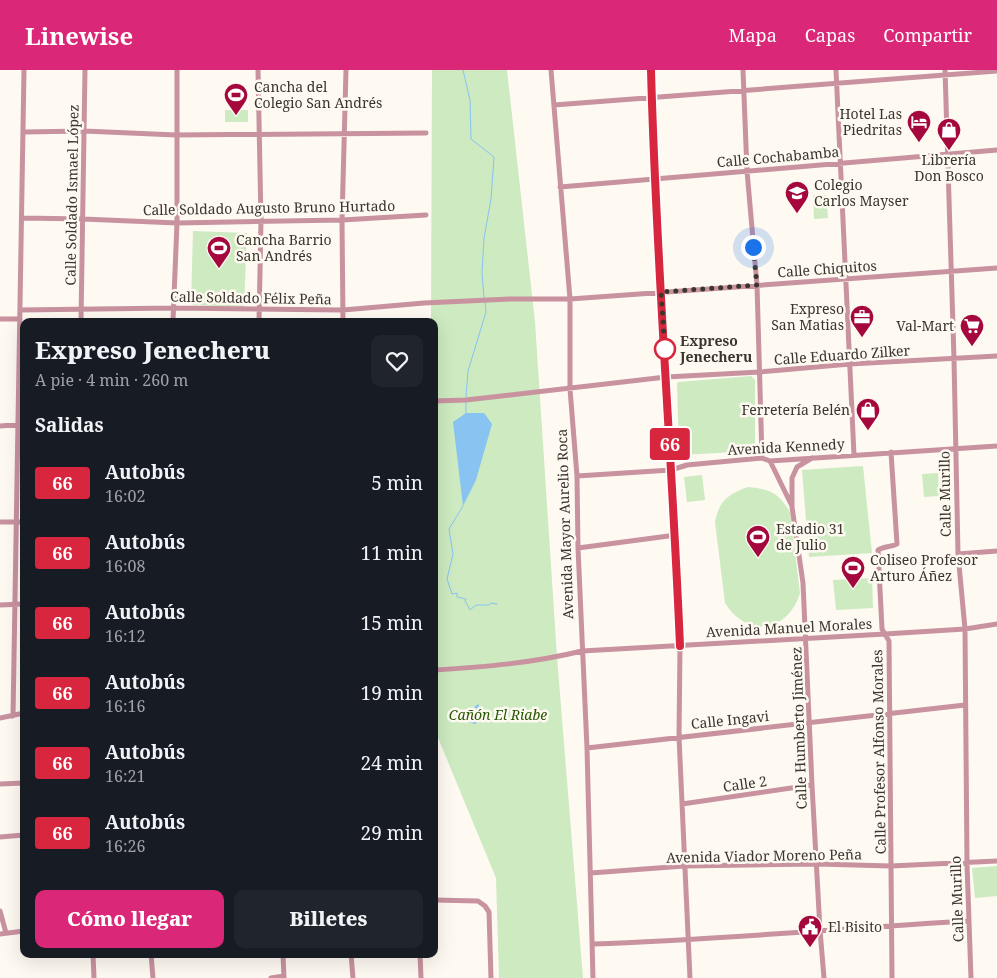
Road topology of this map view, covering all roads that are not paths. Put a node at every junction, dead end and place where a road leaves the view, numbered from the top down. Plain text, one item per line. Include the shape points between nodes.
1 (24, 70) edge
2 (85, 70) edge
3 (177, 70) edge
4 (258, 70) edge
5 (346, 70) edge
6 (551, 70) edge
7 (651, 70) edge
8 (743, 70) edge
9 (836, 70) edge
10 (997, 71) edge
11 (945, 73) edge
12 (836, 84) junction
13 (744, 91) junction
14 (652, 98) junction
15 (554, 105) junction
16 (84, 131) junction
17 (24, 132) junction
18 (426, 133) dead end
19 (260, 134) junction
20 (344, 134) junction
21 (176, 135) junction
22 (997, 150) edge
23 (947, 154) junction
24 (840, 163) junction
25 (747, 171) junction
26 (655, 179) junction
27 (560, 186) junction
28 (426, 215) dead end
29 (23, 218) junction
30 (83, 219) junction
31 (342, 220) junction
32 (261, 221) junction
33 (177, 223) junction
34 (997, 268) edge
35 (950, 271) junction
36 (846, 278) junction
37 (757, 285) junction
38 (661, 292) junction
39 (570, 298) junction
40 (490, 300) joint
41 (174, 308) junction
42 (20, 310) junction
43 (81, 310) junction
44 (258, 310) junction
45 (343, 310) junction
46 (81, 318) edge
47 (173, 318) edge
48 (258, 318) edge
49 (343, 318) edge
50 (0, 319) edge
51 (20, 319) joint
52 (997, 356) edge
53 (954, 359) junction
54 (850, 364) junction
55 (760, 372) junction
56 (666, 377) junction
57 (570, 389) junction
58 (438, 401) edge
59 (20, 424) edge
60 (0, 426) edge
61 (20, 440) edge
62 (997, 446) edge
63 (955, 449) junction
64 (890, 452) junction
65 (854, 455) junction
66 (762, 458) junction
67 (812, 458) junction
68 (770, 461) junction
69 (671, 470) junction
70 (577, 476) junction
71 (792, 507) junction
72 (0, 522) edge
73 (15, 522) junction
74 (20, 522) edge
75 (676, 535) junction
76 (578, 548) junction
77 (997, 551) edge
78 (958, 554) junction
79 (15, 604) junction
80 (20, 604) edge
81 (0, 605) edge
82 (997, 624) edge
83 (965, 629) junction
84 (885, 634) junction
85 (807, 638) junction
86 (680, 646) junction
87 (582, 652) junction
88 (438, 670) edge
89 (965, 705) junction
90 (889, 713) junction
91 (20, 714) edge
92 (13, 716) junction
93 (0, 718) edge
94 (809, 723) junction
95 (679, 737) junction
96 (587, 748) junction
97 (20, 783) edge
98 (0, 784) edge
99 (812, 786) junction
100 (682, 804) junction
101 (20, 835) edge
102 (0, 837) edge
103 (997, 861) edge
104 (818, 864) junction
105 (967, 864) junction
106 (684, 866) junction
107 (892, 866) junction
108 (591, 873) junction
109 (438, 900) edge
110 (0, 911) edge
111 (969, 921) junction
112 (891, 926) junction
113 (820, 930) junction
114 (20, 931) edge
115 (3, 933) edge
116 (689, 941) junction
117 (593, 944) junction
118 (93, 958) edge
119 (150, 958) edge
120 (282, 958) edge
121 (351, 958) edge
122 (420, 958) edge
123 (284, 977) edge
124 (94, 978) edge
125 (153, 978) edge
126 (271, 978) edge
127 (352, 978) edge
128 (421, 978) edge
129 (491, 978) edge
130 (593, 978) edge
131 (690, 978) edge
132 (824, 978) edge
133 (892, 978) edge
134 (971, 978) edge

1 - 17 street
2 - 16 street, Calle Soldado Ismael López
3 - 21 street
4 - 19 street
5 - 20 street
6 - 15 street, Avenida Mayor Aurelio Roca
7 - 14 street
8 - 13 street
9 - 12 street
10 - 11 street
11 - 12 street
11 - 23 street, Calle Murillo
12 - 13 street
12 - 24 street
13 - 14 street
13 - 25 street
14 - 15 street
14 - 26 street
15 - 27 street, Avenida Mayor Aurelio Roca
16 - 17 street
16 - 21 street
16 - 30 street, Calle Soldado Ismael López
17 - 29 street
18 - 20 street
19 - 20 street
19 - 21 street
19 - 32 street
20 - 31 street
21 - 33 street
22 - 23 street, Calle Cochabamba
23 - 24 street, Calle Cochabamba
23 - 35 street, Calle Murillo
24 - 25 street, Calle Cochabamba
24 - 36 street
25 - 26 street, Calle Cochabamba
25 - 37 street
26 - 27 street, Calle Cochabamba
26 - 38 street
27 - 39 street, Avenida Mayor Aurelio Roca
28 - 31 street, Calle Soldado Augusto Bruno Hurtado
29 - 30 street, Calle Soldado Augusto Bruno Hurtado
29 - 42 street
30 - 33 street, Calle Soldado Augusto Bruno Hurtado
30 - 43 street, Calle Soldado Ismael López
31 - 32 street, Calle Soldado Augusto Bruno Hurtado
31 - 45 street
32 - 33 street, Calle Soldado Augusto Bruno Hurtado
32 - 44 street
33 - 41 street
34 - 35 street, Calle Chiquitos
35 - 36 street, Calle Chiquitos
35 - 53 street, Calle Murillo
36 - 37 street, Calle Chiquitos
36 - 54 street
37 - 38 street, Calle Chiquitos
37 - 55 street
38 - 39 street, Calle Chiquitos
38 - 56 street
39 - 40 street, Calle Chiquitos
39 - 57 street, Avenida Mayor Aurelio Roca
40 - 45 street, Calle Soldado Félix Peña
41 - 43 street, Calle Soldado Félix Peña
41 - 44 street, Calle Soldado Félix Peña
41 - 47 street
42 - 43 street, Calle Soldado Félix Peña
42 - 51 street
43 - 46 street, Calle Soldado Ismael López
44 - 45 street, Calle Soldado Félix Peña
44 - 48 street
45 - 49 street
50 - 51 street
52 - 53 street, Calle Eduardo Zilker
53 - 54 street, Calle Eduardo Zilker
53 - 63 street, Calle Murillo
54 - 55 street, Calle Eduardo Zilker
54 - 65 street
55 - 56 street, Calle Eduardo Zilker
55 - 66 street
56 - 57 street, Calle Eduardo Zilker
56 - 69 street
57 - 58 street, Calle Eduardo Zilker
57 - 70 street, Avenida Mayor Aurelio Roca
59 - 60 street
61 - 73 street
62 - 63 street, Avenida Kennedy
63 - 64 street, Avenida Kennedy
63 - 78 street, Calle Murillo
64 - 65 street, Avenida Kennedy
64 - 84 street, Calle Profesor Alfonso Morales via 897,544 878,550
65 - 67 street, Avenida Kennedy
66 - 68 street, Avenida Kennedy
66 - 69 street, Avenida Kennedy via 687,465
67 - 68 street, Avenida Kennedy
67 - 71 street, Calle Humberto Jiménez via 797,468 792,478
68 - 71 street
69 - 70 street, Avenida Kennedy
69 - 75 street
70 - 76 street, Avenida Mayor Aurelio Roca
71 - 85 street, Calle Humberto Jiménez
72 - 73 street
73 - 74 street
73 - 79 street
75 - 76 street
75 - 86 street
76 - 87 street, Avenida Mayor Aurelio Roca
77 - 78 street
78 - 83 street, Calle Murillo
79 - 80 street
79 - 81 street
79 - 92 street
82 - 83 street, Avenida Manuel Morales
83 - 84 street, Avenida Manuel Morales
83 - 89 street, Calle Murillo
84 - 85 street, Avenida Manuel Morales
84 - 90 street, Calle Profesor Alfonso Morales via 889,641
85 - 86 street, Avenida Manuel Morales
85 - 94 street, Calle Humberto Jiménez
86 - 87 street, Avenida Manuel Morales
86 - 95 street
87 - 88 street, Avenida Manuel Morales via 506,664
87 - 96 street, Avenida Mayor Aurelio Roca
89 - 90 street, Calle Ingavi
89 - 105 street, Calle Murillo
90 - 94 street, Calle Ingavi
90 - 107 street, Calle Profesor Alfonso Morales
91 - 92 street
92 - 93 street
94 - 95 street, Calle Ingavi
94 - 99 street, Calle Humberto Jiménez
95 - 96 street, Calle Ingavi
95 - 100 street
96 - 108 street, Avenida Mayor Aurelio Roca
97 - 98 street
99 - 100 street, Calle 2
99 - 104 street, Calle Humberto Jiménez
100 - 106 street
101 - 102 street
103 - 105 street, Avenida Viador Moreno Peña
104 - 106 street, Avenida Viador Moreno Peña
104 - 107 street, Avenida Viador Moreno Peña
104 - 113 street, Calle Humberto Jiménez
105 - 107 street, Avenida Viador Moreno Peña
105 - 111 street, Calle Murillo
106 - 108 street, Avenida Viador Moreno Peña
106 - 116 street
107 - 112 street, Calle Profesor Alfonso Morales
108 - 117 street, Avenida Mayor Aurelio Roca
109 - 129 street via 478,902 485,906
110 - 115 street
111 - 112 street
111 - 134 street, Calle Murillo
112 - 113 street
112 - 133 street, Calle Profesor Alfonso Morales
113 - 116 street
113 - 132 street, Calle Humberto Jiménez
114 - 115 street
116 - 117 street
116 - 131 street
117 - 130 street, Avenida Mayor Aurelio Roca
118 - 124 street
119 - 125 street
120 - 123 street
121 - 127 street
122 - 128 street
123 - 126 street

